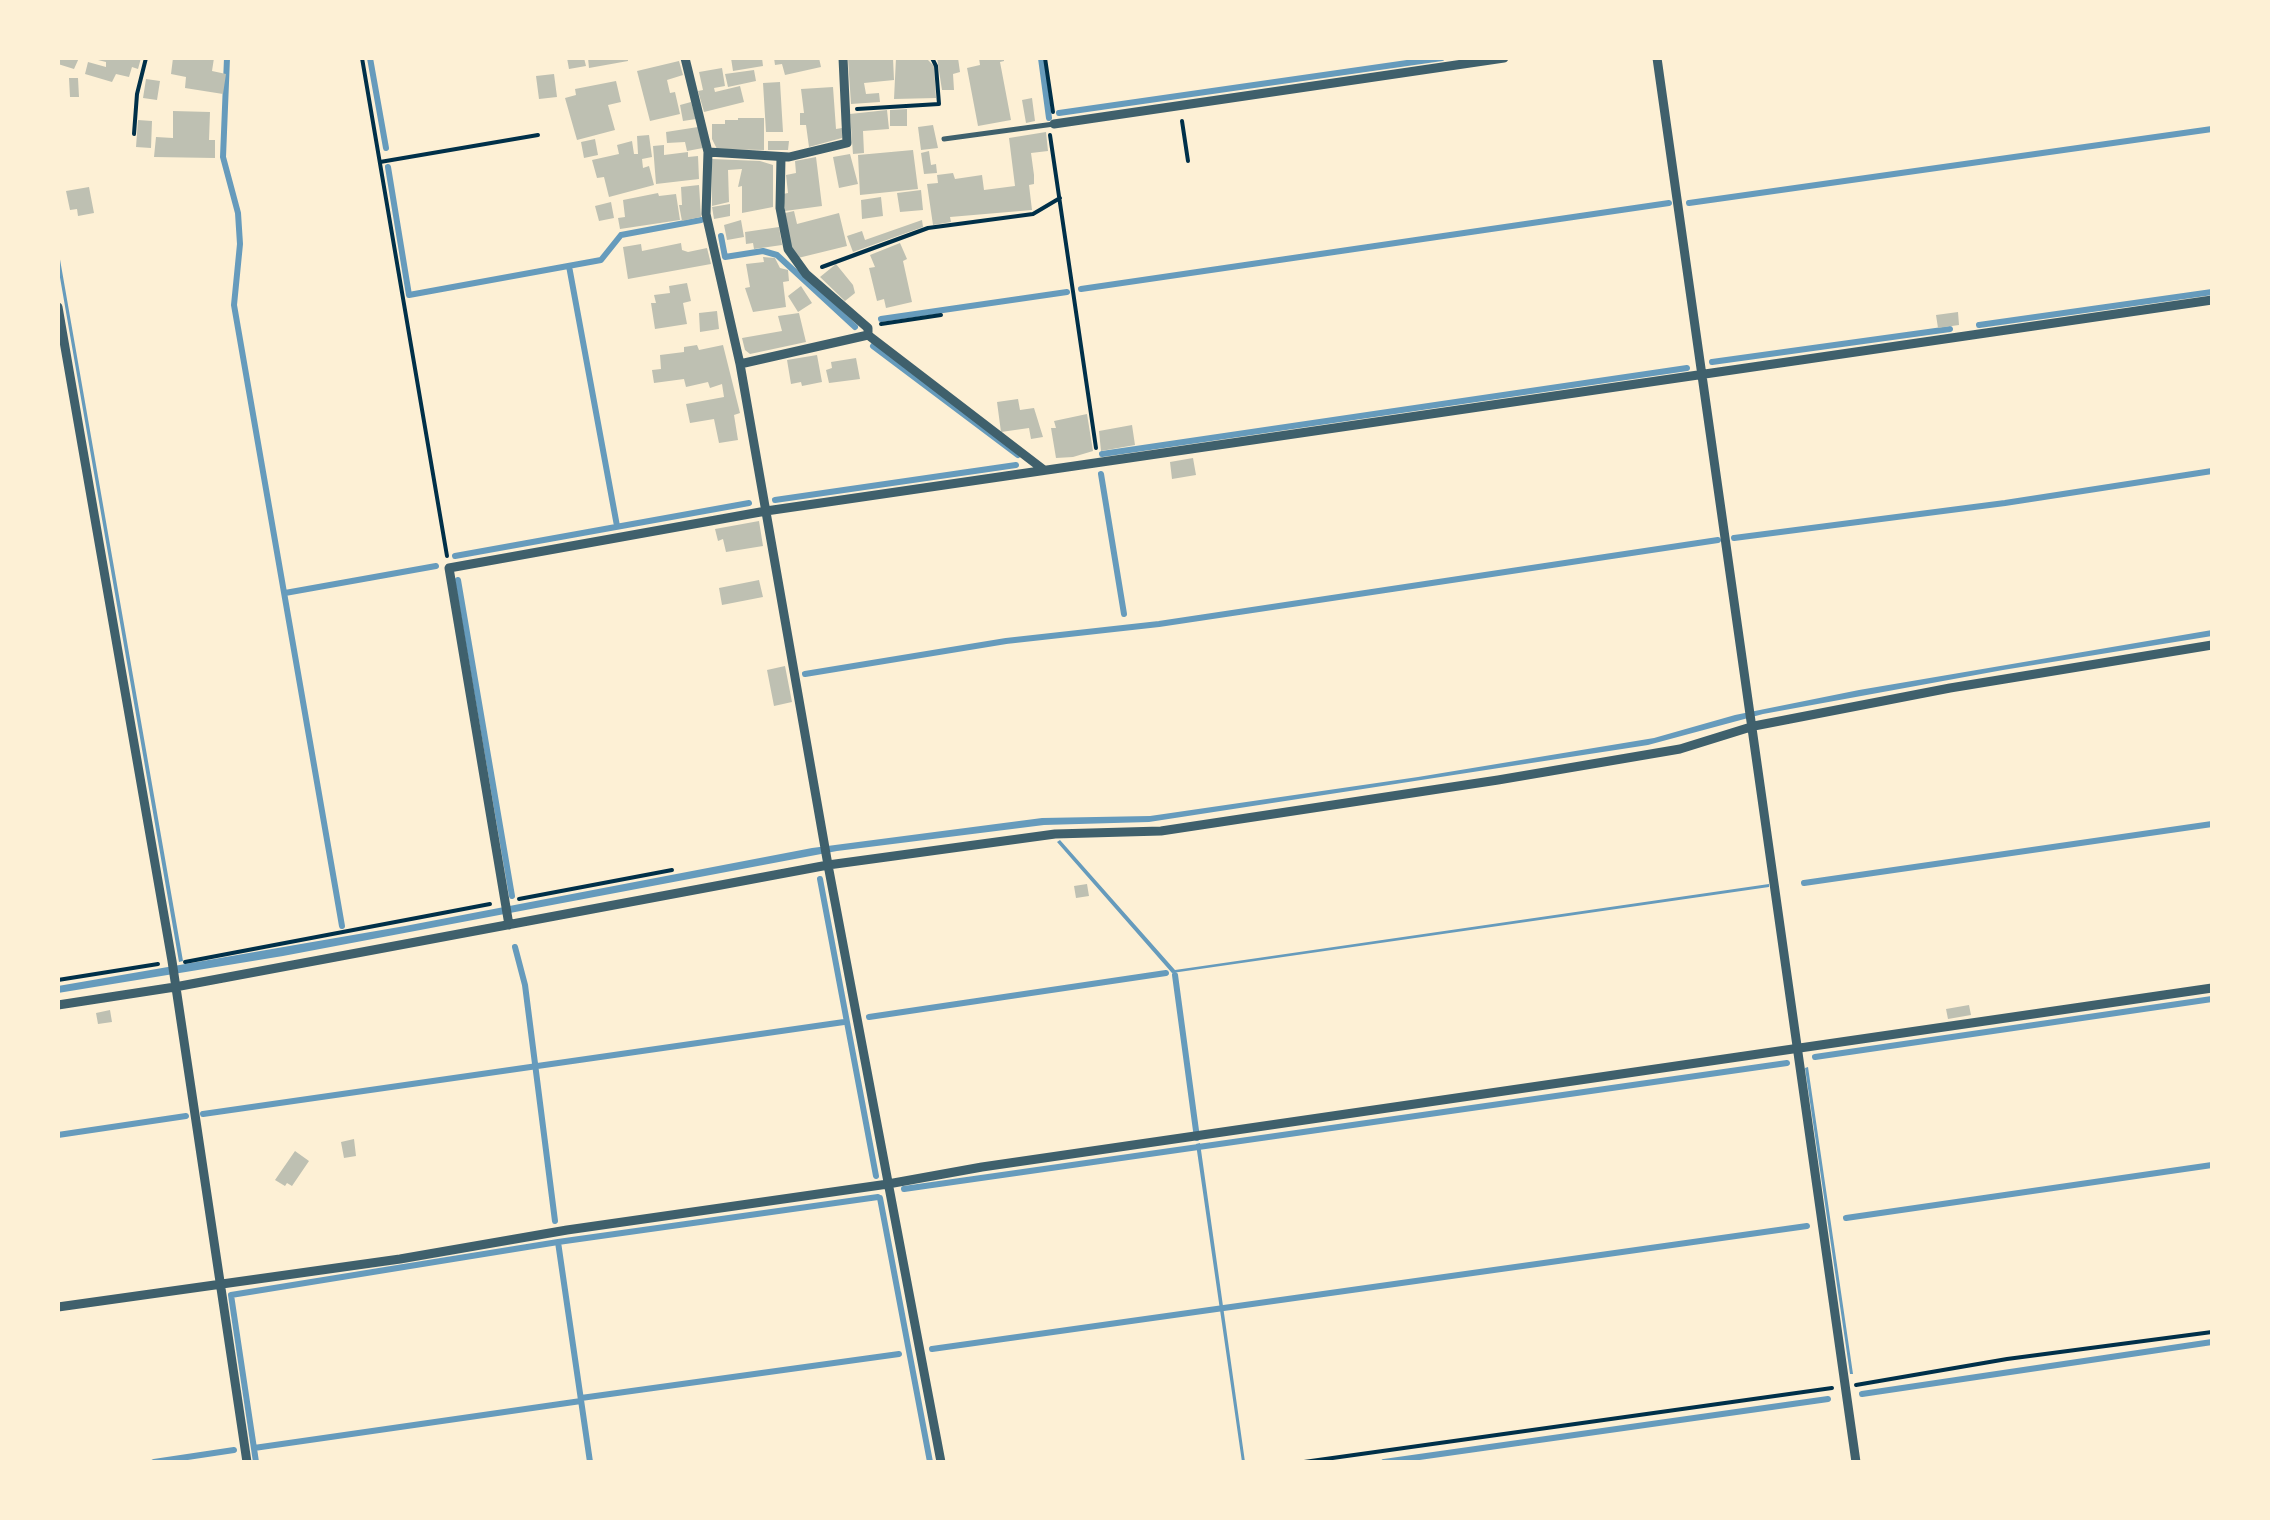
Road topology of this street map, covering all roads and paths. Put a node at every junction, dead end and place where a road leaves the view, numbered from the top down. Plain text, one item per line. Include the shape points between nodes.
1 (146, 58) edge
2 (362, 58) edge
3 (685, 58) edge
4 (843, 58) edge
5 (932, 58) edge
6 (1045, 58) edge
7 (1504, 58) edge
8 (1657, 58) edge
9 (1180, 105) junction
10 (845, 110) junction
11 (1054, 124) junction
12 (134, 134) dead end
13 (538, 135) dead end
14 (944, 140) dead end
15 (708, 152) junction
16 (782, 156) junction
17 (1188, 161) dead end
18 (380, 162) junction
19 (1060, 198) junction
20 (806, 274) junction
21 (2212, 300) edge
22 (58, 307) edge
23 (941, 314) dead end
24 (868, 331) junction
25 (740, 364) junction
26 (1702, 373) junction
27 (1098, 462) junction
28 (1045, 470) junction
29 (766, 511) junction
30 (449, 568) junction
31 (2212, 645) edge
32 (1754, 726) junction
33 (828, 865) junction
34 (672, 870) dead end
35 (503, 902) junction
36 (509, 925) junction
37 (172, 963) junction
38 (58, 980) edge
39 (175, 988) junction
40 (2212, 988) edge
41 (58, 1004) edge
42 (1798, 1050) junction
43 (888, 1184) junction
44 (220, 1285) junction
45 (58, 1307) edge
46 (2212, 1332) edge
47 (1845, 1387) junction
48 (247, 1462) edge
49 (941, 1462) edge
50 (1304, 1462) edge
51 (1856, 1462) edge

1 - 12 path
2 - 18 path
3 - 15 street
4 - 10 street
5 - 10 path via 939,104
6 - 11 path
7 - 9 street
8 - 26 street
9 - 11 street
9 - 17 path
10 - 16 street via 847,143
11 - 14 lane
11 - 19 path
13 - 18 path
15 - 16 street
15 - 25 street via 706,214
16 - 20 street via 783,235
18 - 30 path
19 - 20 path via 1033,214 928,228
19 - 27 path
20 - 24 street
21 - 26 street
22 - 37 street
23 - 24 path
24 - 25 street
24 - 28 street
25 - 29 street
26 - 27 street
26 - 32 street
27 - 28 street
28 - 29 street
29 - 30 street
29 - 33 street
30 - 35 street
31 - 32 street
32 - 33 street via 1666,751 1161,831 1054,834
32 - 42 street
33 - 36 street
33 - 43 street
34 - 35 path
35 - 36 street
35 - 37 path
36 - 39 street
37 - 38 path
37 - 39 street
39 - 41 street
39 - 44 street
40 - 42 street
42 - 43 street
42 - 47 street
43 - 44 street
43 - 49 street
44 - 45 street
44 - 48 street
46 - 47 path
47 - 50 path
47 - 51 street

